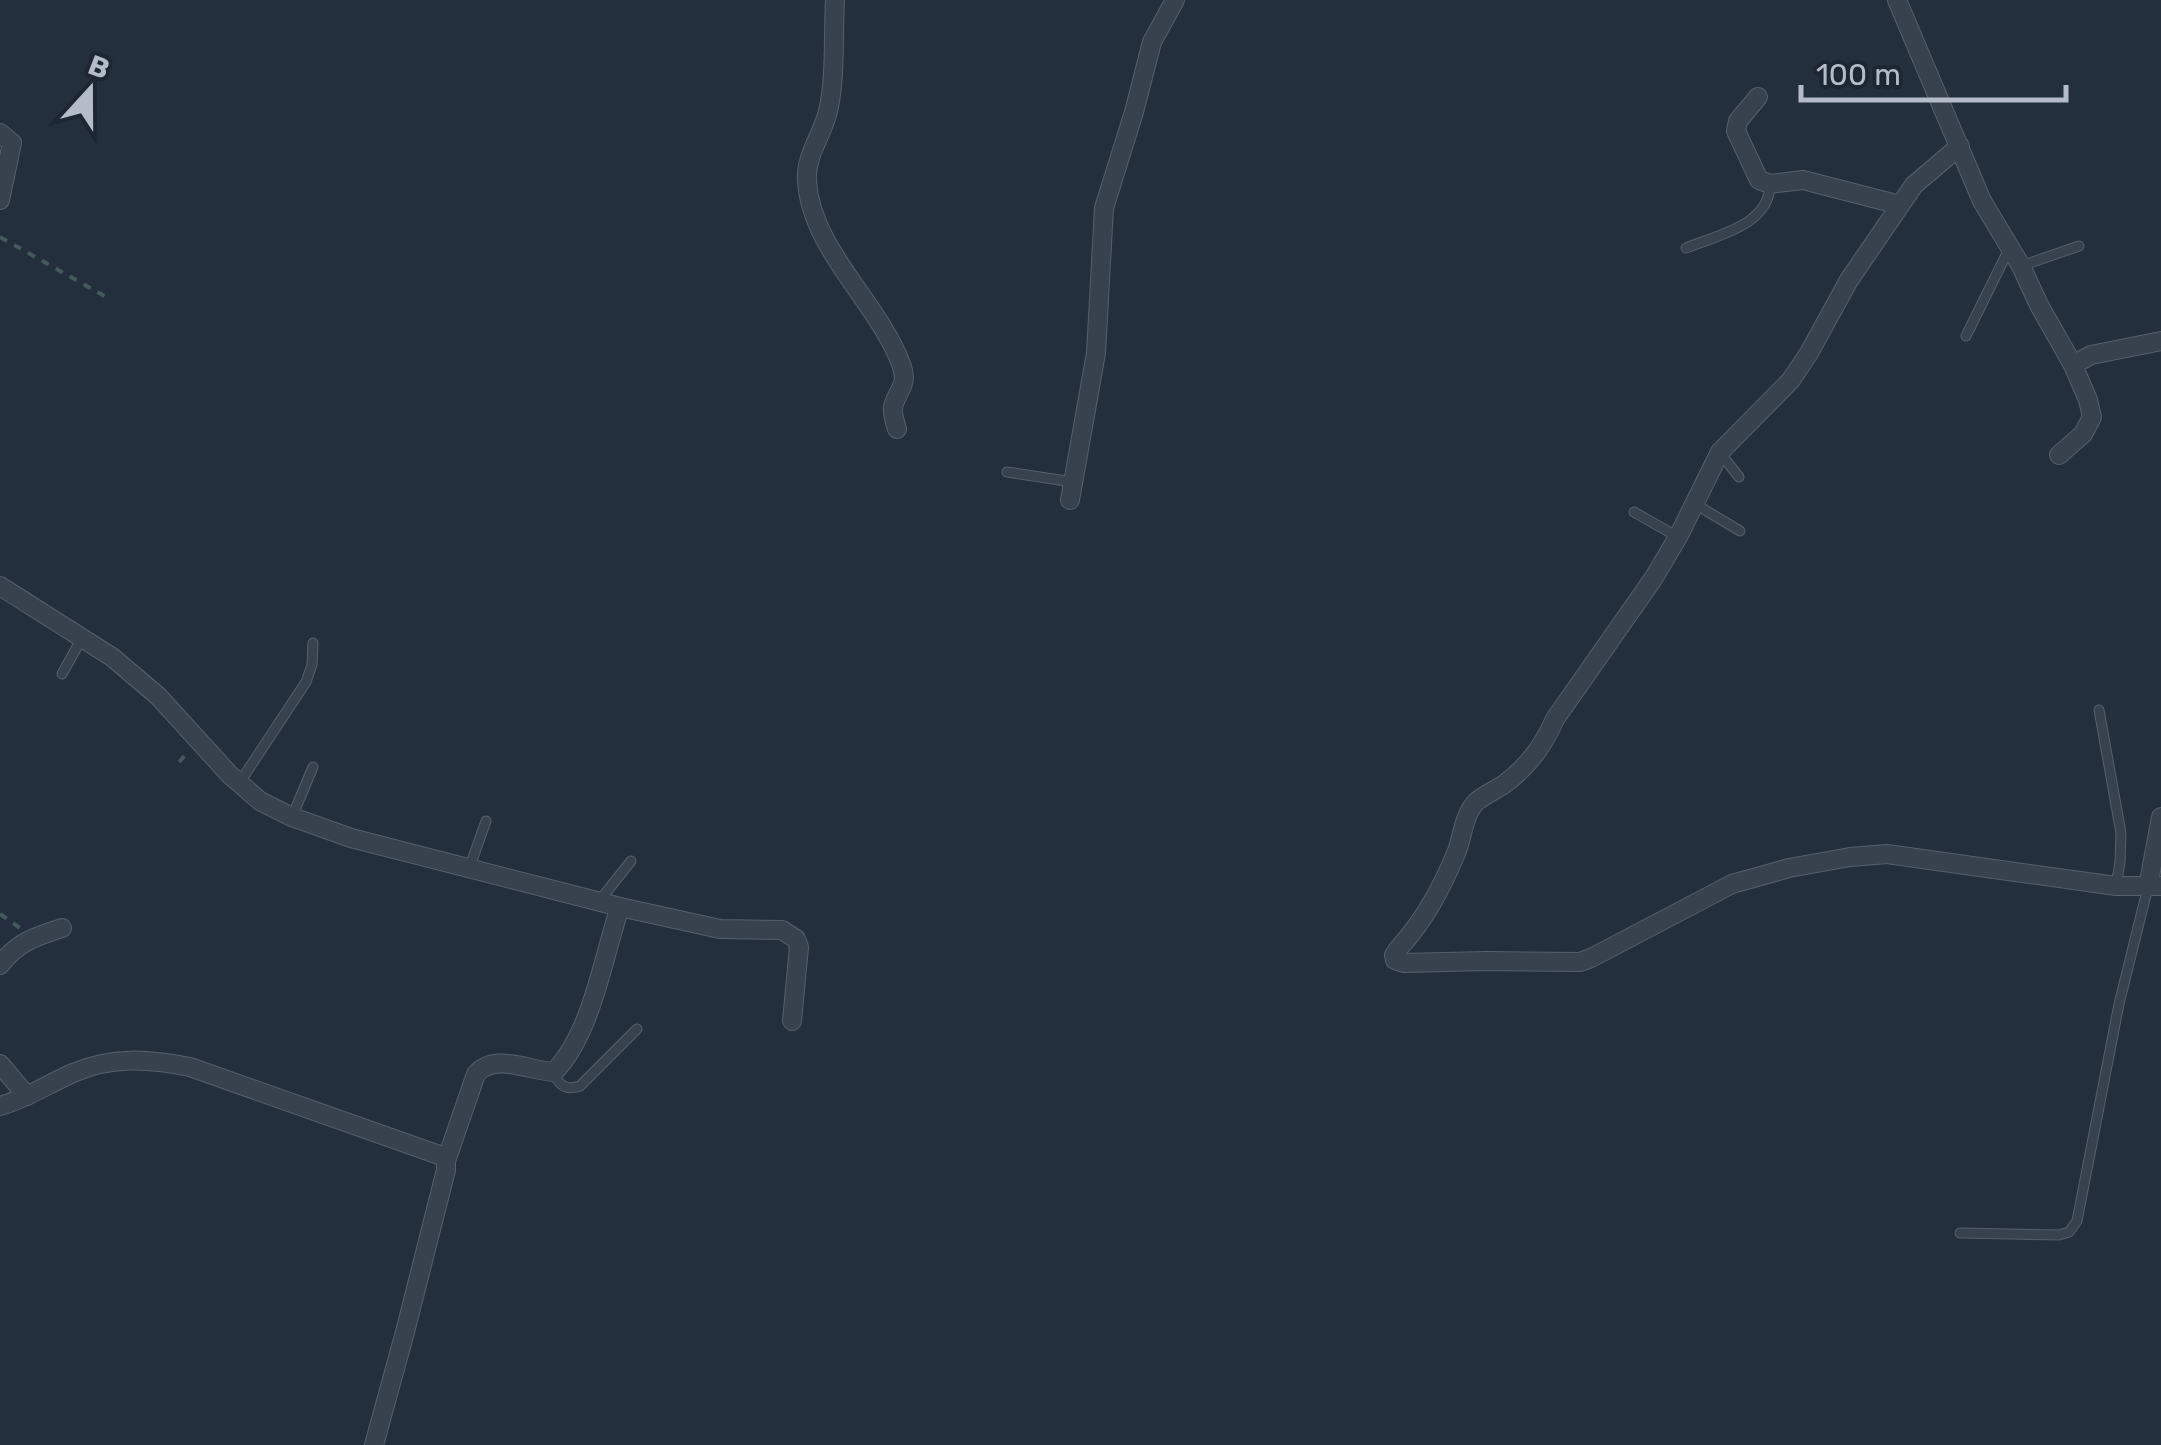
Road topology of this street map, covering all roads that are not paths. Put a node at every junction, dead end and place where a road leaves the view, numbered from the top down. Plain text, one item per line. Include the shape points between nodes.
1 (835, 0) edge
2 (1176, 0) edge
3 (1896, 0) edge
4 (1758, 97) dead end
5 (0, 133) edge
6 (1960, 146) junction
7 (1770, 184) junction
8 (0, 200) edge
9 (1900, 205) junction
10 (2010, 246) junction
11 (2079, 246) dead end
12 (1686, 248) dead end
13 (2021, 266) junction
14 (1966, 336) dead end
15 (2161, 341) edge
16 (2073, 365) junction
17 (897, 429) dead end
18 (1720, 452) junction
19 (2059, 454) dead end
20 (1007, 472) dead end
21 (1739, 477) dead end
22 (1071, 491) joint
23 (1696, 504) junction
24 (1634, 512) dead end
25 (1740, 531) dead end
26 (1678, 537) junction
27 (0, 586) edge
28 (82, 638) junction
29 (313, 643) dead end
30 (62, 674) dead end
31 (2098, 710) dead end
32 (314, 767) dead end
33 (240, 782) junction
34 (292, 817) junction
35 (2161, 817) edge
36 (486, 820) dead end
37 (632, 861) dead end
38 (469, 869) junction
39 (2116, 886) junction
40 (2154, 886) edge
41 (600, 900) junction
42 (620, 906) junction
43 (62, 928) dead end
44 (0, 965) edge
45 (792, 1021) dead end
46 (638, 1029) dead end
47 (0, 1064) edge
48 (554, 1072) junction
49 (27, 1096) junction
50 (0, 1106) edge
51 (446, 1161) junction
52 (1960, 1233) dead end
53 (374, 1445) edge

1 - 17 street via 830,94 806,168 808,196 819,227 901,364 903,387 893,407
2 - 22 street via 1152,42 1104,208 1096,353
3 - 6 street
4 - 7 street via 1736,131 1759,180
5 - 8 street via 12,143
6 - 9 street
6 - 10 street
7 - 9 street via 1803,180
7 - 12 lane via 1769,200 1756,218
9 - 18 street via 1791,380
10 - 13 street
10 - 14 lane
11 - 13 lane
13 - 16 street
15 - 16 street via 2091,354
16 - 19 street via 2092,417
18 - 21 lane
18 - 23 street
20 - 22 lane
23 - 25 lane
23 - 26 street
24 - 26 lane
26 - 39 street via 1534,758 1469,813 1435,900 1394,955 1398,963 1580,962 1732,884 1850,856 1915,857
27 - 28 street
28 - 30 lane
28 - 33 street via 140,679
29 - 33 lane via 306,682
31 - 39 lane via 2121,833
32 - 34 lane
33 - 34 street
34 - 38 street
35 - 40 street
36 - 38 lane
37 - 41 lane
38 - 41 street
39 - 40 street
40 - 52 lane via 2119,1004 2078,1222 2060,1235
41 - 42 street
42 - 45 street via 720,929 790,934 800,947
42 - 48 street via 588,1013
43 - 44 street via 31,938
46 - 48 lane via 580,1086 564,1087
47 - 49 street
48 - 51 street via 492,1062 482,1067
49 - 50 street
49 - 51 street via 104,1063 154,1060 395,1138
51 - 53 street

